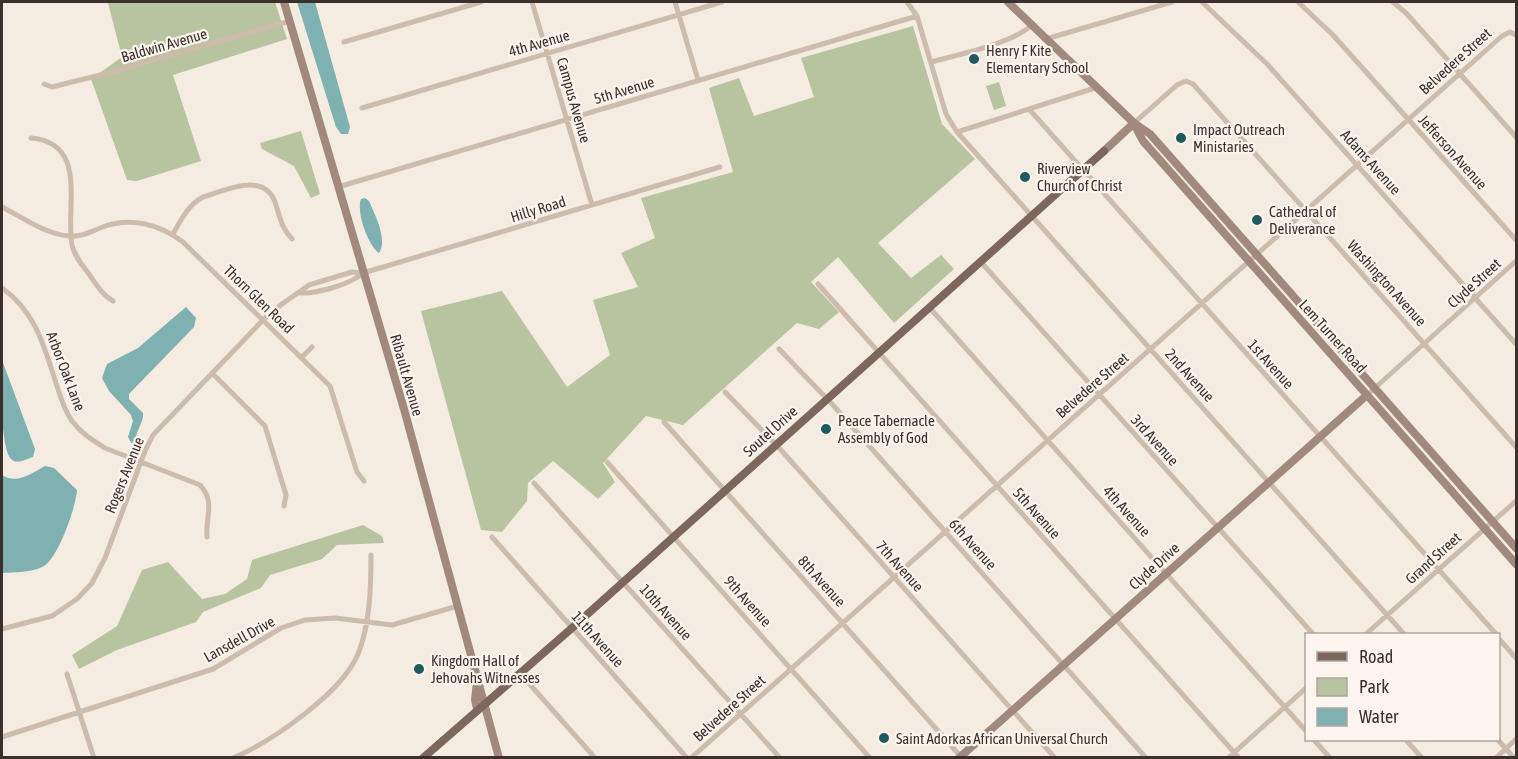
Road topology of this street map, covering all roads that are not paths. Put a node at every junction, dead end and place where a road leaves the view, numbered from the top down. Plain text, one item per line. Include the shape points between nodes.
1 (284, 2) edge
2 (481, 2) edge
3 (532, 2) edge
4 (675, 2) edge
5 (722, 2) edge
6 (907, 2) edge
7 (1008, 2) edge
8 (1172, 2) edge
9 (1202, 2) edge
10 (1298, 2) edge
11 (1393, 2) edge
12 (1153, 4) edge
13 (679, 15) junction
14 (917, 16) junction
15 (290, 21) junction
16 (1032, 25) junction
17 (1513, 33) edge
18 (1046, 39) junction
19 (345, 42) dead end
20 (548, 53) junction
21 (931, 62) junction
22 (1459, 74) junction
23 (698, 80) junction
24 (44, 84) dead end
25 (1098, 87) junction
26 (362, 108) dead end
27 (1029, 109) junction
28 (567, 119) junction
29 (1408, 119) junction
30 (1134, 123) junction
31 (957, 132) junction
32 (1516, 137) edge
33 (31, 138) dead end
34 (1104, 151) joint
35 (1357, 165) junction
36 (720, 167) dead end
37 (1082, 170) junction
38 (338, 187) junction
39 (592, 205) junction
40 (2, 207) edge
41 (1306, 211) junction
42 (1031, 216) junction
43 (173, 234) junction
44 (71, 236) junction
45 (292, 238) dead end
46 (1516, 240) edge
47 (1256, 255) junction
48 (980, 261) junction
49 (1516, 261) edge
50 (1249, 262) junction
51 (363, 273) junction
52 (818, 284) dead end
53 (2, 288) edge
54 (1476, 298) junction
55 (113, 301) dead end
56 (1201, 303) junction
57 (929, 307) junction
58 (264, 319) junction
59 (1424, 343) junction
60 (1516, 344) edge
61 (312, 347) dead end
62 (779, 349) dead end
63 (1150, 349) junction
64 (878, 352) junction
65 (302, 357) junction
66 (212, 373) junction
67 (1374, 388) junction
68 (725, 392) dead end
69 (1099, 395) junction
70 (1367, 395) junction
71 (826, 398) junction
72 (664, 422) dead end
73 (1320, 436) junction
74 (1047, 440) junction
75 (775, 444) junction
76 (1516, 447) edge
77 (141, 462) junction
78 (607, 462) dead end
79 (364, 481) dead end
80 (1269, 482) junction
81 (534, 483) dead end
82 (997, 486) junction
83 (724, 490) junction
84 (1516, 501) edge
85 (284, 506) dead end
86 (1493, 522) junction
87 (1217, 528) junction
88 (1485, 528) junction
89 (945, 531) junction
90 (675, 536) junction
91 (207, 537) dead end
92 (492, 537) dead end
93 (1516, 548) edge
94 (372, 555) dead end
95 (1516, 564) edge
96 (1439, 570) junction
97 (1166, 573) junction
98 (894, 577) junction
99 (622, 582) junction
100 (458, 606) junction
101 (1387, 616) junction
102 (1115, 618) junction
103 (366, 622) junction
104 (843, 623) junction
105 (572, 628) junction
106 (2, 629) edge
107 (1312, 633) edge
108 (1367, 633) edge
109 (1403, 633) edge
110 (1494, 633) edge
111 (1500, 639) edge
112 (1516, 658) edge
113 (1064, 665) junction
114 (792, 669) junction
115 (519, 672) junction
116 (68, 674) dead end
117 (477, 677) junction
118 (1305, 689) edge
119 (485, 702) junction
120 (1285, 707) junction
121 (477, 709) junction
122 (1012, 710) junction
123 (80, 712) junction
124 (741, 714) junction
125 (1305, 730) edge
126 (2, 737) edge
127 (1516, 739) edge
128 (1315, 741) edge
129 (1407, 741) edge
130 (1499, 741) edge
131 (1506, 748) junction
132 (1234, 752) junction
133 (961, 757) edge
134 (94, 758) edge
135 (233, 758) edge
136 (423, 758) edge
137 (500, 758) edge
138 (595, 758) edge
139 (689, 758) edge
140 (780, 758) edge
141 (870, 758) edge
142 (1055, 758) edge
143 (1146, 758) edge
144 (1228, 758) edge
145 (1239, 758) edge
146 (1330, 758) edge
147 (1422, 758) edge
148 (1496, 758) edge
149 (1514, 758) edge

1 - 15 main road, Ribault Avenue
2 - 19 street
3 - 20 street, Campus Avenue
4 - 13 street
5 - 13 street, 4th Avenue
6 - 14 street, 2nd Avenue
7 - 16 main road, Lem Turner Road
8 - 12 street
9 - 35 street, Adams Avenue via 1268,65
10 - 29 street, Jefferson Avenue
11 - 22 street
12 - 18 street
13 - 20 street, 4th Avenue
13 - 23 street
14 - 21 street, 2nd Avenue
14 - 23 street, 5th Avenue
15 - 24 street, Baldwin Avenue via 112,72 52,87
15 - 38 main road, Ribault Avenue
16 - 18 main road, Lem Turner Road
16 - 21 street via 1000,42
17 - 22 street, Belvedere Street via 1502,36
18 - 25 main road, Lem Turner Road
20 - 26 street, 4th Avenue
20 - 28 street, Campus Avenue
21 - 31 street, 2nd Avenue via 946,114
22 - 29 street, Belvedere Street
22 - 32 street
23 - 28 street, 5th Avenue
25 - 27 street
25 - 30 main road, Lem Turner Road
27 - 31 street
27 - 37 street, 1st Avenue
28 - 38 street, 5th Avenue
28 - 39 street, Campus Avenue
29 - 35 street, Belvedere Street
29 - 46 street, Jefferson Avenue
30 - 34 main road, Soutel Drive
30 - 41 street, Washington Avenue via 1177,85 1190,82
30 - 47 main road, Lem Turner Road via 1150,134
30 - 50 main road, Lem Turner Road via 1143,141
31 - 42 street, 2nd Avenue
33 - 44 street via 52,143 67,159 71,176
34 - 37 main road, Soutel Drive
35 - 41 street, Belvedere Street
35 - 54 street, Adams Avenue
36 - 39 street, Hilly Road
37 - 42 main road, Soutel Drive
37 - 56 street, 1st Avenue
38 - 51 main road, Ribault Avenue
39 - 51 street, Hilly Road
40 - 44 street via 53,233
41 - 47 street, Belvedere Street
41 - 59 street, Washington Avenue
42 - 48 main road, Soutel Drive
42 - 63 street, 2nd Avenue
43 - 44 street, Thorn Glen Road via 153,225 121,222
43 - 45 street via 190,206 202,197 251,184 267,189 284,231
43 - 58 street, Thorn Glen Road
44 - 55 street via 77,259
47 - 50 street, Belvedere Street
47 - 67 main road, Lem Turner Road
48 - 57 main road, Soutel Drive
48 - 69 street, 3rd Avenue
49 - 54 street, Clyde Street
50 - 56 street, Belvedere Street
50 - 70 main road, Lem Turner Road
51 - 58 street, Rogers Avenue via 352,272 309,285
51 - 100 main road, Ribault Avenue
52 - 64 street, 5th Avenue
53 - 77 street, Arbor Oak Lane via 34,322 72,420 105,448
54 - 59 street, Clyde Street
54 - 60 street, Adams Avenue
56 - 63 street, Belvedere Street
56 - 73 street, 1st Avenue
57 - 64 main road, Soutel Drive
57 - 74 street, 4th Avenue
58 - 65 street, Thorn Glen Road
58 - 66 street, Rogers Avenue
59 - 67 street, Clyde Street
59 - 76 street, Washington Avenue
61 - 65 street
62 - 71 street, 6th Avenue
63 - 69 street, Belvedere Street
63 - 80 street, 2nd Avenue
64 - 71 main road, Soutel Drive
64 - 82 street, 5th Avenue
65 - 79 street, Thorn Glen Road via 330,386 357,472
66 - 77 street, Rogers Avenue via 162,423
66 - 85 street via 265,426 286,495
67 - 70 street, Clyde Street
67 - 86 main road, Lem Turner Road
68 - 75 street, 7th Avenue
69 - 74 street, Belvedere Street
69 - 87 street, 3rd Avenue
70 - 73 main road, Clyde Drive
70 - 88 main road, Lem Turner Road
71 - 75 main road, Soutel Drive
71 - 89 street, 6th Avenue
72 - 83 street, 8th Avenue
73 - 80 main road, Clyde Drive
73 - 96 street, 1st Avenue
74 - 82 street, Belvedere Street
74 - 97 street, 4th Avenue
75 - 83 main road, Soutel Drive
75 - 98 street, 7th Avenue
77 - 91 street, Arbor Oak Lane via 200,485 209,497
77 - 106 street, Rogers Avenue via 92,583 52,616
78 - 90 street, 9th Avenue
80 - 87 main road, Clyde Drive
80 - 101 street, 2nd Avenue
81 - 99 street, 10th Avenue
82 - 89 street, Belvedere Street
82 - 102 street, 5th Avenue
83 - 90 main road, Soutel Drive
83 - 104 street, 8th Avenue
84 - 86 street, Grand Street
86 - 88 street, Grand Street
86 - 93 main road, Lem Turner Road
87 - 97 main road, Clyde Drive
87 - 107 street, 3rd Avenue
88 - 95 main road, Lem Turner Road
88 - 96 street, Grand Street
89 - 98 street, Belvedere Street
89 - 113 street, 6th Avenue
90 - 99 main road, Soutel Drive
90 - 114 street, 9th Avenue
92 - 105 street, 11th Avenue
94 - 103 street
96 - 101 street, Grand Street
96 - 110 street, 1st Avenue
97 - 102 main road, Clyde Drive
97 - 120 street, 4th Avenue
98 - 104 street, Belvedere Street
98 - 122 street, 7th Avenue
99 - 105 main road, Soutel Drive
99 - 124 street, 10th Avenue
100 - 103 street, Lansdell Drive via 392,625
100 - 117 main road, Ribault Avenue
101 - 108 street, Grand Street
101 - 109 street, 2nd Avenue
102 - 113 main road, Clyde Drive
102 - 132 street, 5th Avenue
103 - 123 street, Lansdell Drive via 318,618 290,624 213,669
103 - 135 street via 358,653 343,679 281,732
104 - 114 street, Belvedere Street
104 - 133 street, 8th Avenue
105 - 115 main road, Soutel Drive
105 - 139 street, 11th Avenue
111 - 112 street, 1st Avenue
113 - 122 main road, Clyde Drive
113 - 143 street, 6th Avenue
114 - 124 street, Belvedere Street
114 - 141 street, 9th Avenue
115 - 119 main road, Soutel Drive
115 - 138 street
116 - 123 street
117 - 119 main road, Ribault Avenue
117 - 121 main road
118 - 120 street
119 - 121 main road, Soutel Drive
119 - 137 main road, Ribault Avenue
120 - 125 street, 4th Avenue
120 - 132 street
121 - 136 main road, Soutel Drive
122 - 133 main road, Clyde Drive
122 - 142 street, 7th Avenue
123 - 126 street, Lansdell Drive
123 - 134 street
124 - 139 street, Belvedere Street
124 - 140 street, 10th Avenue
127 - 131 street
128 - 146 street
129 - 147 street
130 - 131 street
131 - 148 street
131 - 149 street
132 - 144 street
132 - 145 street, 5th Avenue

